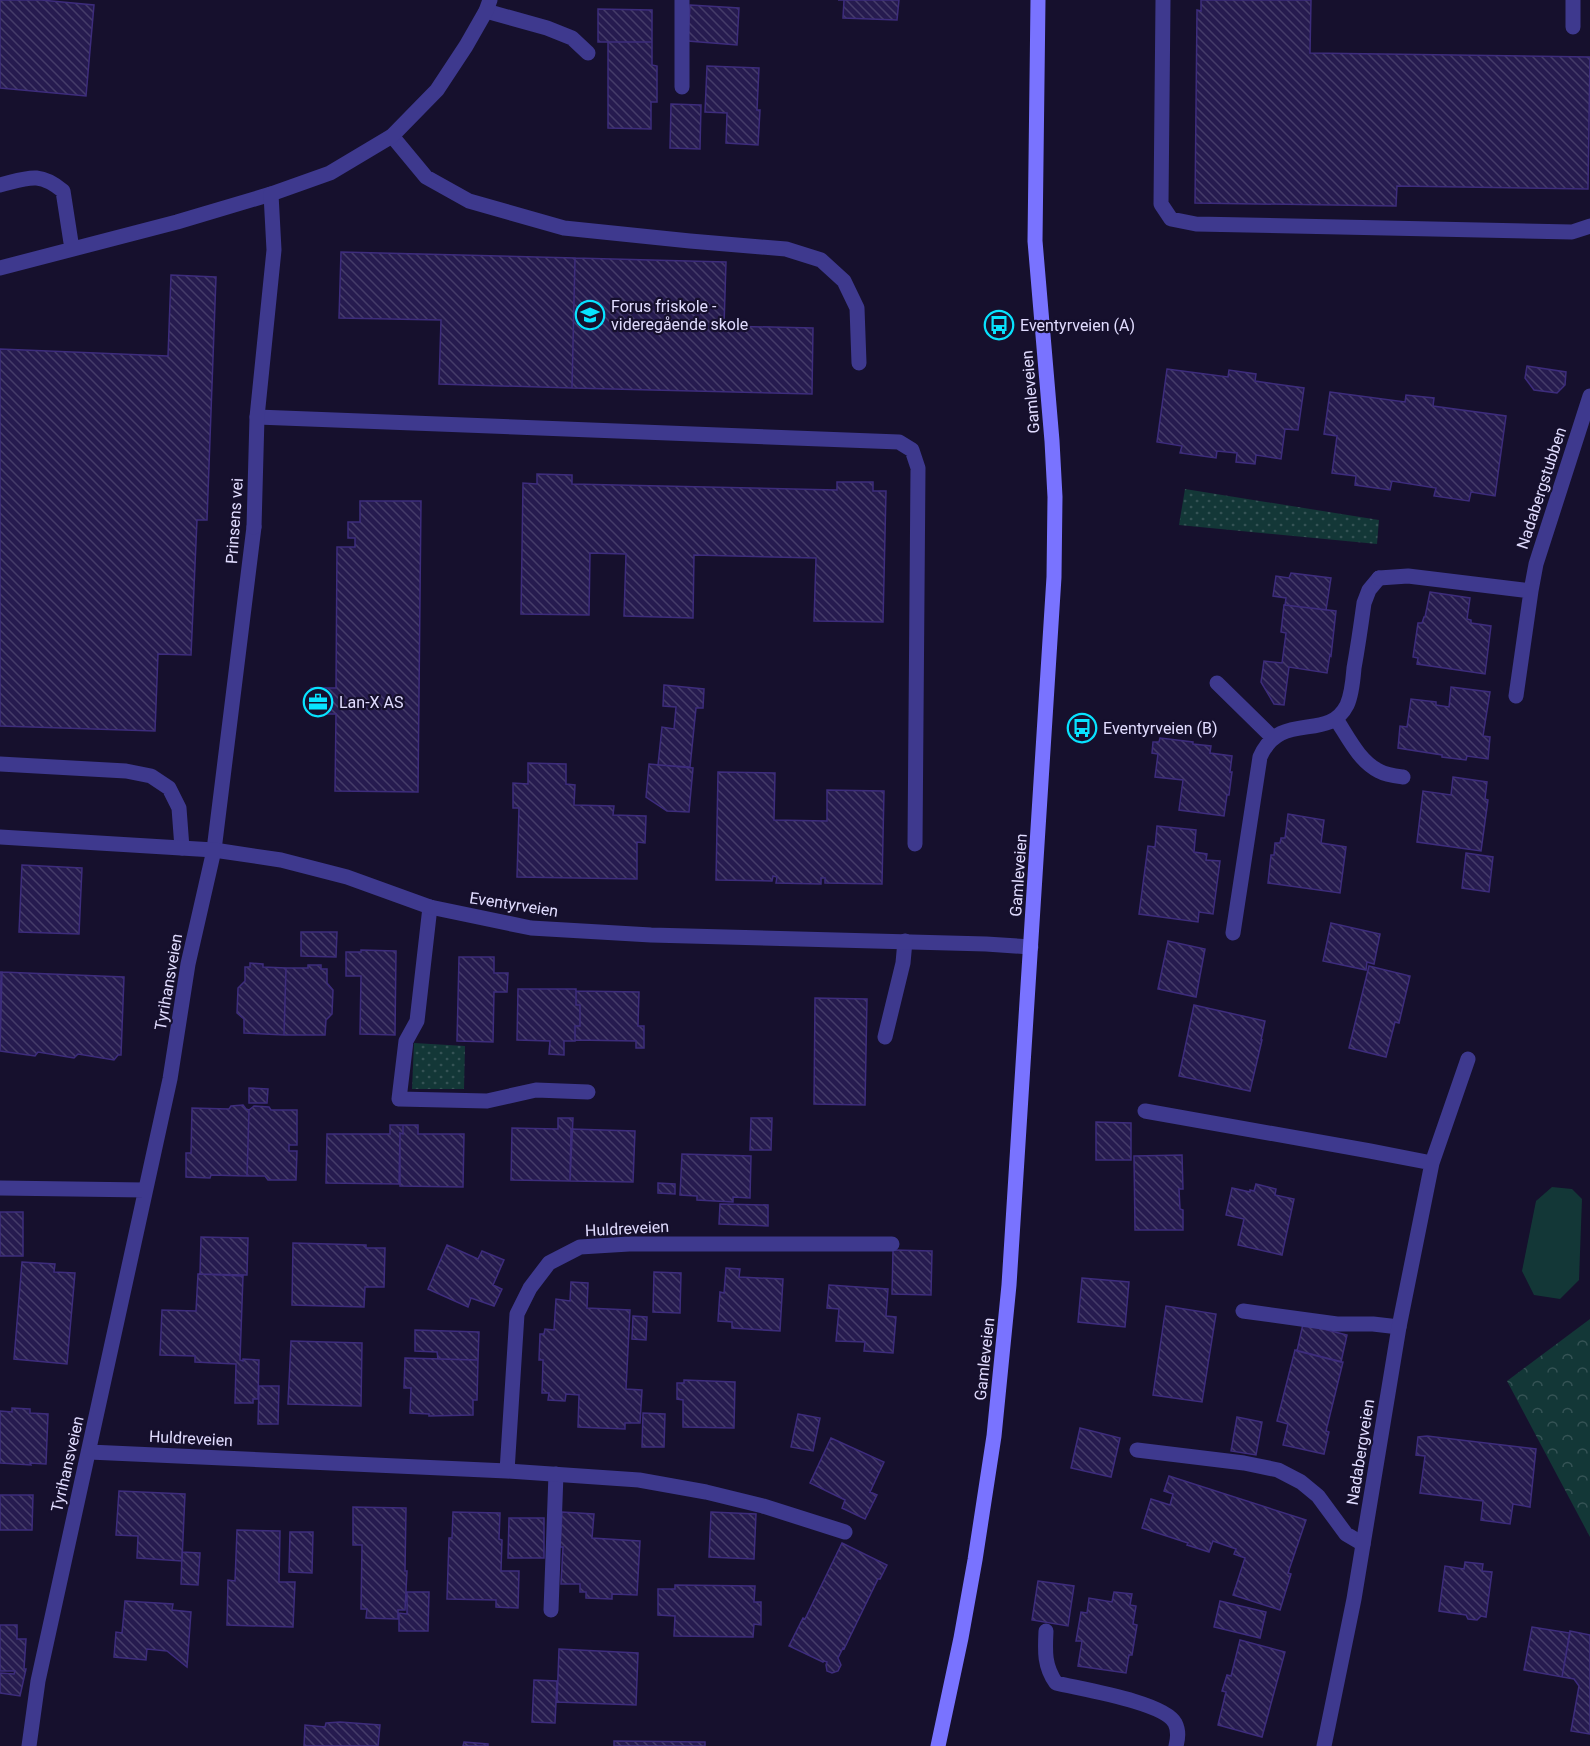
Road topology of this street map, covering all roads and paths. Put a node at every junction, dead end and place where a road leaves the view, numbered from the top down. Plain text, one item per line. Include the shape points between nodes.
1 (682, 0) edge
2 (1038, 0) edge
3 (1163, 0) edge
4 (1573, 0) edge
5 (488, 5) edge
6 (1573, 27) dead end
7 (588, 53) dead end
8 (682, 87) dead end
9 (392, 136) junction
10 (0, 185) edge
11 (271, 194) junction
12 (1590, 226) edge
13 (72, 249) junction
14 (0, 268) edge
15 (859, 363) dead end
16 (1590, 396) edge
17 (256, 417) junction
18 (1531, 591) junction
19 (1217, 683) dead end
20 (1516, 696) dead end
21 (1336, 719) junction
22 (1274, 738) junction
23 (0, 764) edge
24 (1403, 777) dead end
25 (0, 837) edge
26 (915, 844) dead end
27 (182, 848) junction
28 (214, 850) junction
29 (430, 907) junction
30 (1233, 933) dead end
31 (905, 941) junction
32 (1031, 946) junction
33 (885, 1037) dead end
34 (1468, 1059) dead end
35 (588, 1092) dead end
36 (1145, 1111) dead end
37 (1432, 1163) junction
38 (0, 1188) edge
39 (145, 1190) junction
40 (892, 1244) dead end
41 (1243, 1311) dead end
42 (1399, 1327) junction
43 (1137, 1449) dead end
44 (89, 1452) junction
45 (507, 1471) junction
46 (556, 1474) junction
47 (845, 1532) dead end
48 (1363, 1544) junction
49 (551, 1610) dead end
50 (1046, 1631) dead end
51 (29, 1746) edge
52 (938, 1746) edge
53 (1176, 1746) edge
54 (1324, 1746) edge

1 - 8 street
2 - 32 main road, Gamleveien via 1035,241 1055,520
3 - 12 street via 1161,204 1171,219 1196,224 1560,232
4 - 6 street
5 - 7 street via 572,38
5 - 9 street via 437,90
9 - 11 street via 330,173
9 - 15 street via 426,177 469,201 564,228 786,249 821,260 844,281 856,308
10 - 13 street via 39,177 63,191
11 - 13 street
11 - 17 street, Prinsens vei via 274,250
13 - 14 street
16 - 18 street, Nadabergstubben via 1536,564
17 - 26 street via 899,442 912,450 918,468
17 - 28 street, Prinsens vei via 254,527
18 - 20 street, Nadabergstubben
18 - 21 street via 1408,576 1379,578 1364,603 1348,704
19 - 22 street
21 - 22 street via 1327,724 1288,729
21 - 24 street via 1356,751 1371,766
22 - 30 street via 1260,757
23 - 27 street via 126,771 151,776 169,788 179,808
25 - 27 street, Eventyrveien
27 - 28 street, Eventyrveien
28 - 29 street, Eventyrveien via 281,860 347,877
28 - 39 street, Tyrihansveien
29 - 31 street, Eventyrveien via 531,928
29 - 35 street via 417,1021 406,1041 399,1099 486,1101 536,1090
31 - 32 street, Eventyrveien
31 - 33 street
32 - 52 main road, Gamleveien via 1009,1286 994,1436 973,1571
34 - 37 street, Nadabergveien
36 - 37 street
37 - 42 street, Nadabergveien
38 - 39 street
39 - 44 street, Tyrihansveien
40 - 45 street, Huldreveien via 629,1244 580,1247 549,1263 517,1314
41 - 42 street via 1337,1324
42 - 48 street, Nadabergveien
43 - 48 street via 1278,1470 1318,1496 1346,1534
44 - 45 street, Huldreveien
44 - 51 street, Tyrihansveien via 38,1681
45 - 46 street, Huldreveien
46 - 47 street, Huldreveien via 639,1480 706,1491
46 - 49 street
48 - 54 street, Nadabergveien
50 - 53 street via 1048,1672 1056,1683 1149,1705 1175,1722

